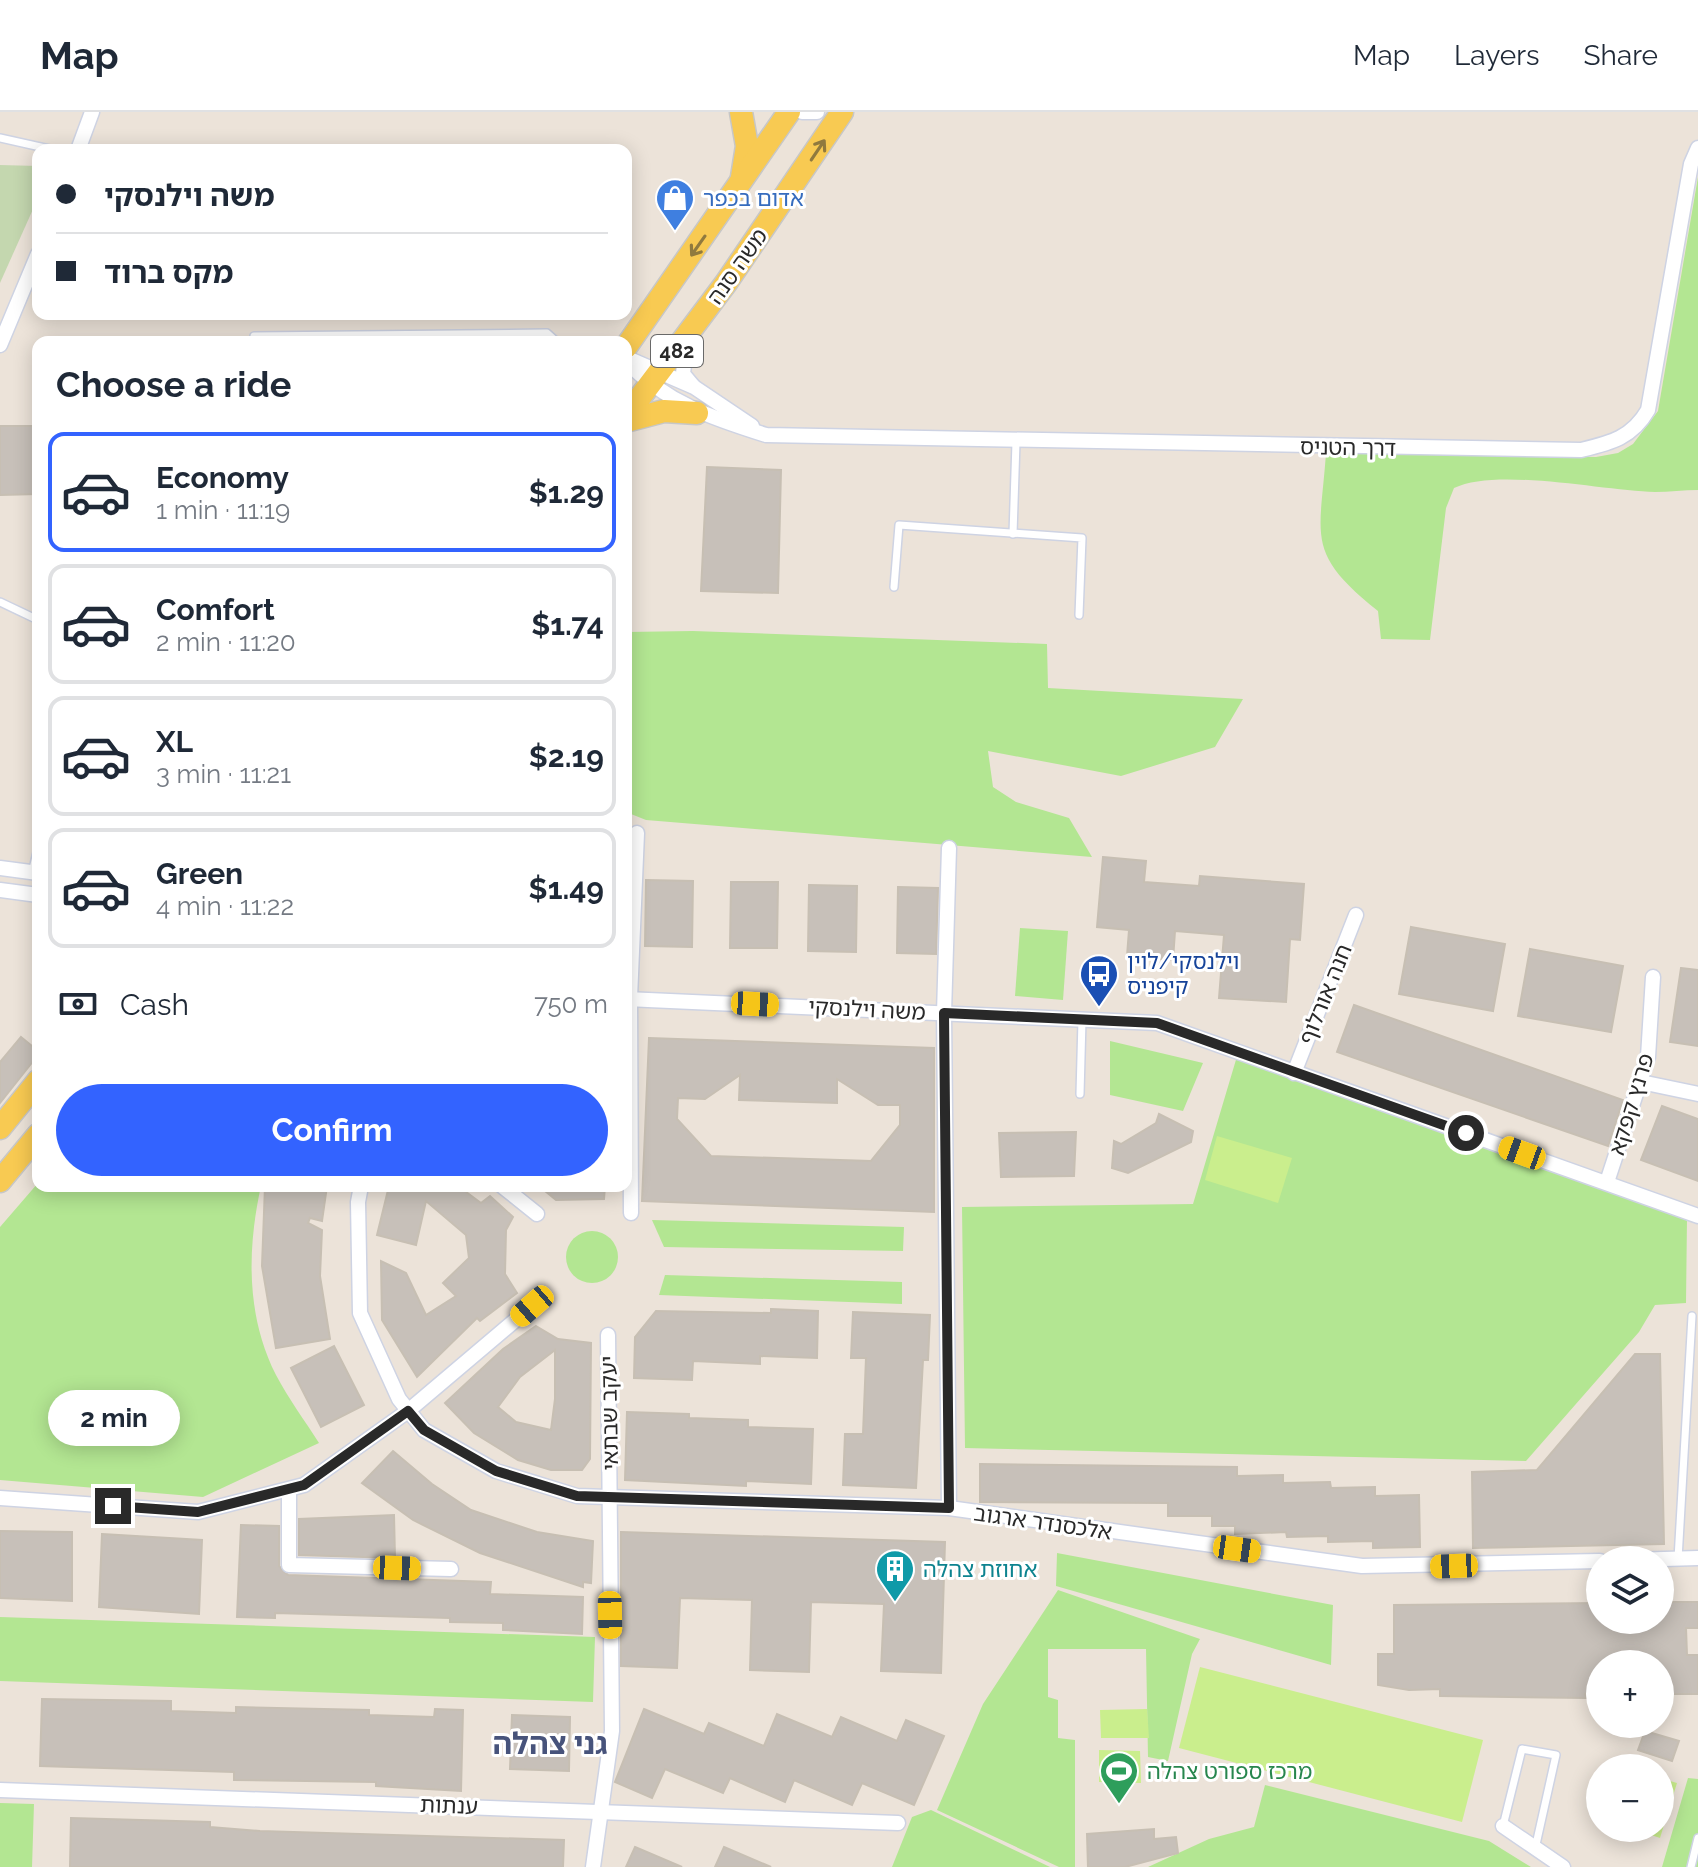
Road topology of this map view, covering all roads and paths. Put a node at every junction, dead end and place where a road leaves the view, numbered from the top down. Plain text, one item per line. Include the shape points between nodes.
1 (741, 112) edge
2 (789, 112) edge
3 (802, 112) edge
4 (817, 112) edge
5 (842, 112) edge
6 (90, 115) edge
7 (0, 138) edge
8 (80, 144) edge
9 (32, 145) edge
10 (1698, 148) edge
11 (741, 185) junction
12 (32, 268) edge
13 (726, 283) junction
14 (254, 336) dead end
15 (550, 336) edge
16 (632, 339) edge
17 (0, 345) edge
18 (632, 363) edge
19 (656, 379) junction
20 (694, 387) junction
21 (632, 411) edge
22 (697, 413) junction
23 (632, 418) edge
24 (766, 435) junction
25 (1016, 442) junction
26 (1013, 534) junction
27 (894, 587) dead end
28 (0, 602) edge
29 (1079, 615) dead end
30 (32, 617) edge
31 (637, 833) dead end
32 (949, 848) dead end
33 (0, 868) edge
34 (32, 873) edge
35 (0, 890) edge
36 (32, 894) edge
37 (1356, 915) dead end
38 (632, 925) edge
39 (1653, 977) dead end
40 (632, 998) edge
41 (944, 1013) junction
42 (1082, 1019) junction
43 (1294, 1073) junction
44 (1641, 1082) junction
45 (32, 1088) edge
46 (1080, 1094) dead end
47 (1698, 1094) edge
48 (0, 1128) edge
49 (32, 1142) edge
50 (0, 1181) edge
51 (1607, 1182) junction
52 (360, 1192) edge
53 (510, 1192) edge
54 (631, 1192) edge
55 (631, 1213) dead end
56 (537, 1214) dead end
57 (1698, 1216) edge
58 (532, 1306) dead end
59 (1692, 1316) dead end
60 (608, 1335) dead end
61 (408, 1411) junction
62 (289, 1491) junction
63 (0, 1498) edge
64 (609, 1498) junction
65 (949, 1508) junction
66 (1698, 1558) edge
67 (1674, 1559) edge
68 (1678, 1559) junction
69 (1586, 1561) edge
70 (451, 1569) dead end
71 (0, 1790) edge
72 (600, 1810) junction
73 (898, 1823) dead end
74 (1503, 1826) joint
75 (1698, 1838) edge
76 (1535, 1849) junction
77 (1562, 1866) edge
78 (593, 1867) edge
79 (1691, 1867) edge

1 - 11 main road via 747,146
2 - 11 main road, משה סנה / 482
3 - 4 street
13 -> 5 main road, משה סנה / 482
6 - 8 street
7 - 9 lane
10 - 25 street, דרך הטניס via 1648,410 1617,441 1581,450
11 -> 16 main road, משה סנה / 482
12 - 17 street
13 - 19 main road, משה סנה / 482
13 - 20 street via 685,355 683,374
14 - 15 lane
18 - 19 street, דרך הטניס
19 - 20 street, דרך הטניס
19 - 21 main road, משה סנה / 482
19 - 22 street, דרך הטניס
20 - 24 street, דרך הטניס
22 - 23 main road via 664,411
22 - 24 street, דרך הטניס
24 - 25 street, דרך הטניס
25 - 26 lane
26 - 27 lane via 899,525
26 - 29 lane via 1082,538
28 - 30 lane
31 - 38 street
32 - 41 street
33 - 34 street
35 - 36 street
37 - 43 street, חנה אורלוף
39 - 44 street, פרנץ קפקא via 1648,1057
40 - 41 street, משה וילנסקי
41 - 42 street, משה וילנסקי
41 - 65 street
42 - 43 street, משה וילנסקי via 1157,1023
42 - 46 lane
43 - 51 street, משה וילנסקי
44 - 47 street
44 - 51 street, פרנץ קפקא
45 - 48 main road
49 - 50 main road
51 - 57 street, משה וילנסקי
52 - 61 street, אלכסנדר ארגוב via 360,1313
53 - 56 street
54 - 55 street
58 - 61 street
59 - 68 lane
60 - 64 street, יעקב שבתאי
61 - 62 street
61 - 64 street, אלכסנדר ארגוב via 424,1430 496,1471 577,1496
62 - 63 street via 198,1512
62 - 70 street via 289,1565
64 - 65 street, אלכסנדר ארגוב
64 - 72 street, יעקב שבתאי via 612,1731
65 - 69 street, אלכסנדר ארגוב via 1362,1566
66 - 68 street
67 - 68 street
71 - 72 street, ענתות
72 - 73 street, ענתות
72 - 78 street, יעקב שבתאי
74 - 76 street
74 - 76 lane via 1522,1749 1556,1755
75 - 79 lane
76 - 77 street

